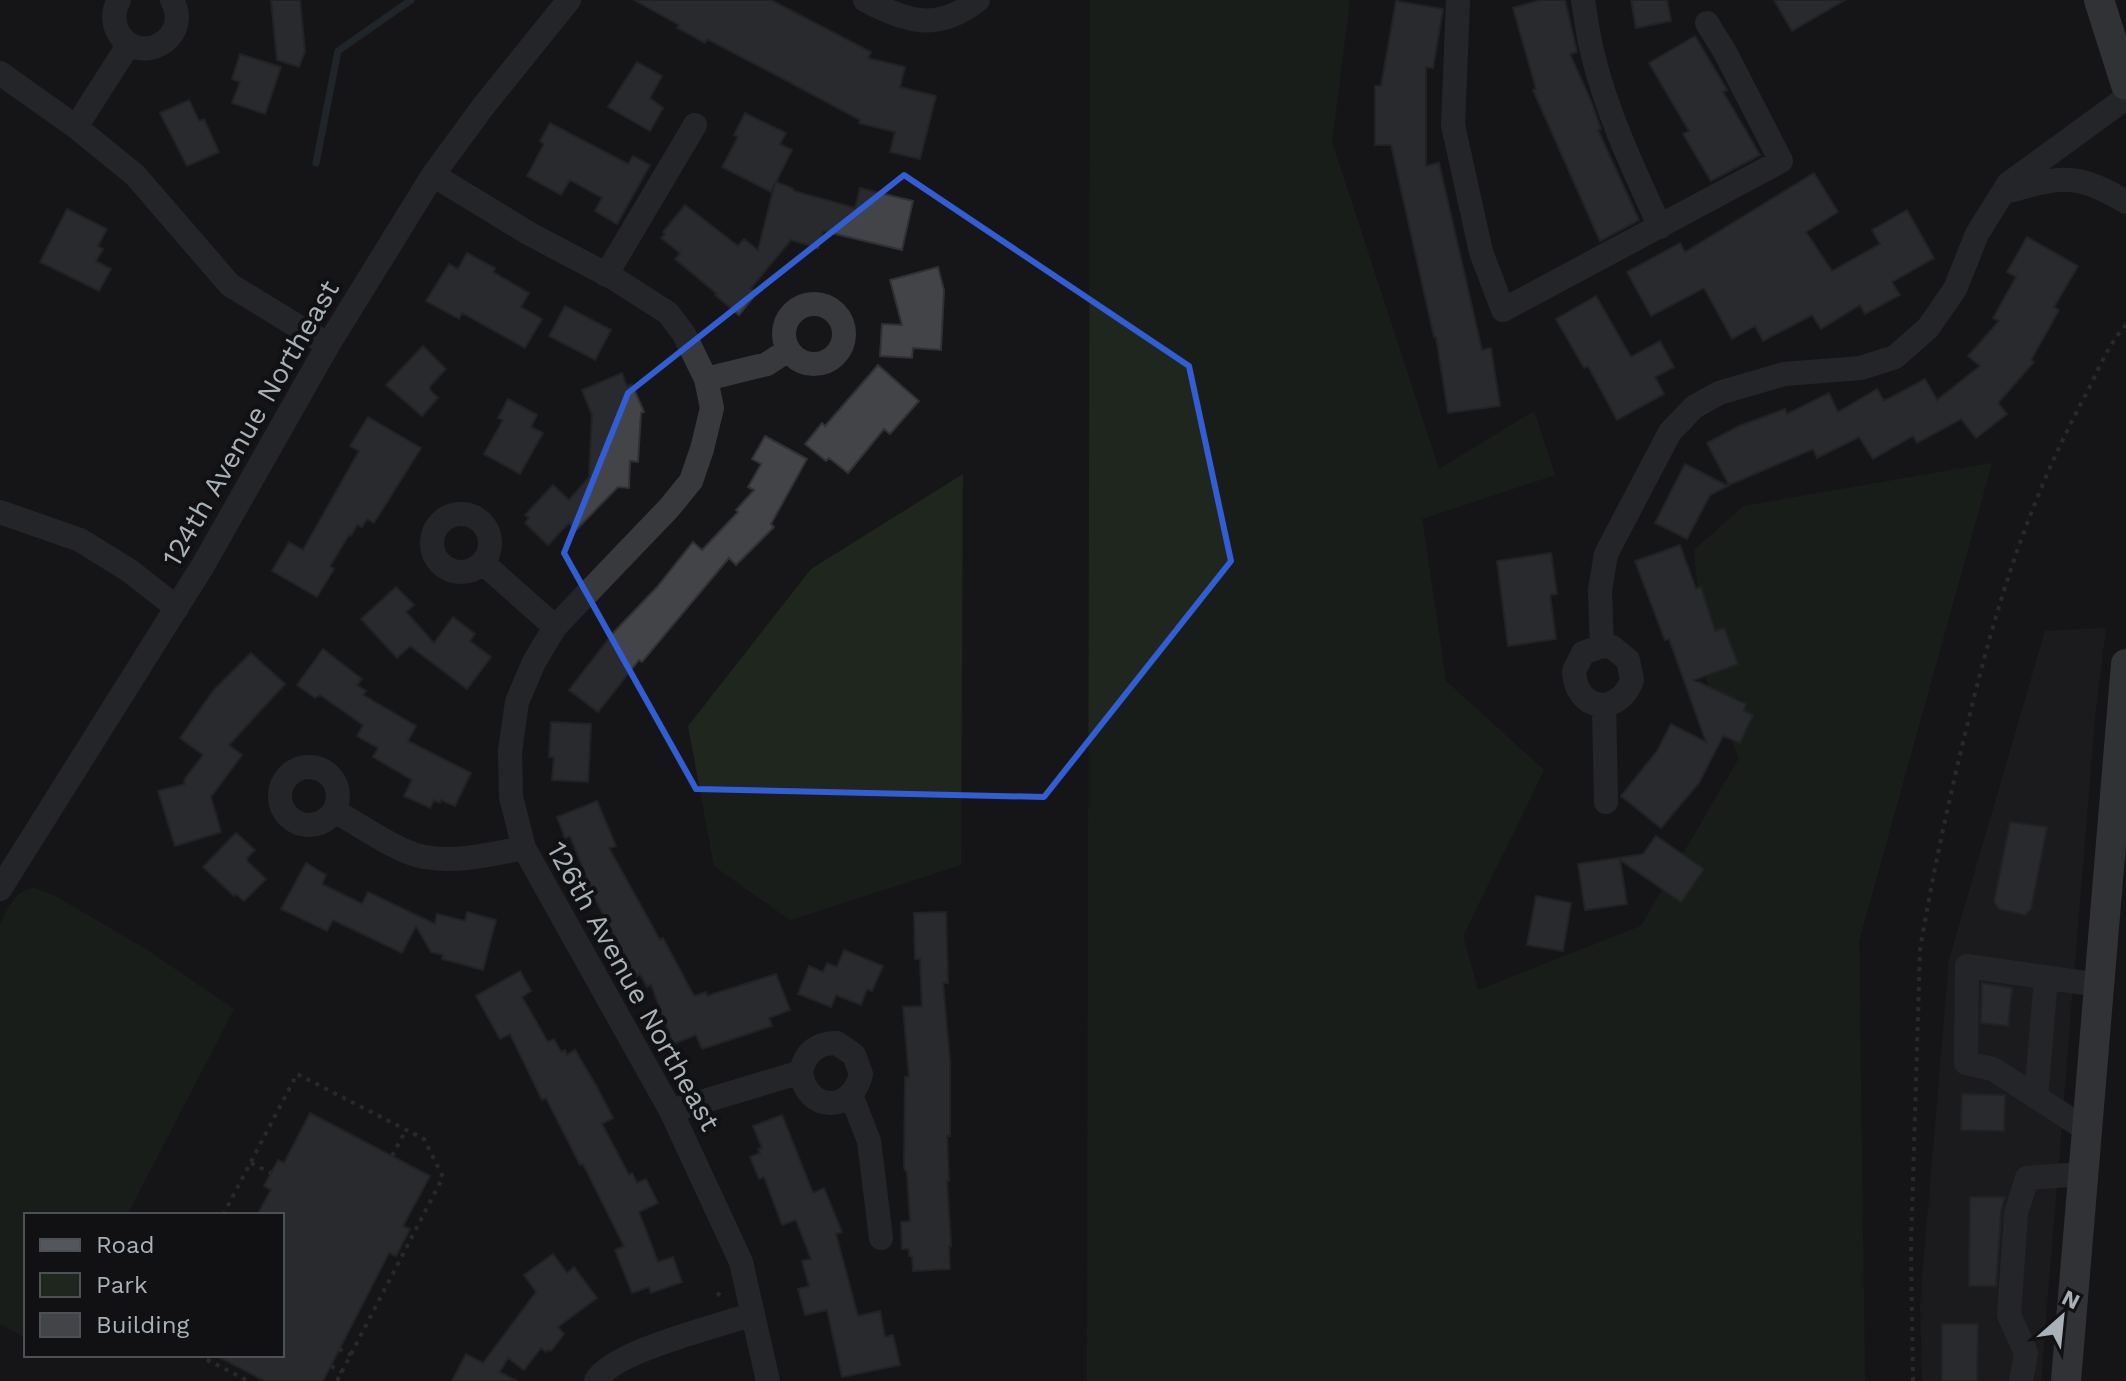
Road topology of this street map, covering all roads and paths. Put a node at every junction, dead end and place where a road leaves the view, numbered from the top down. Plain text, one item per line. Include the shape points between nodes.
1 (119, 0) edge
2 (172, 0) edge
3 (569, 0) edge
4 (865, 0) edge
5 (1458, 0) edge
6 (1583, 0) edge
7 (2099, 0) edge
8 (970, 6) edge
9 (1707, 23) dead end
10 (129, 44) junction
11 (0, 73) edge
12 (2126, 85) edge
13 (2126, 98) edge
14 (695, 125) dead end
15 (76, 127) junction
16 (433, 175) junction
17 (2003, 193) junction
18 (2126, 202) edge
19 (1660, 227) junction
20 (606, 275) junction
21 (2126, 325) edge
22 (328, 345) junction
23 (788, 350) dead end
24 (706, 379) junction
25 (0, 512) edge
26 (483, 563) dead end
27 (177, 608) junction
28 (555, 627) junction
29 (1602, 646) junction
30 (2126, 664) edge
31 (1604, 705) junction
32 (1606, 802) dead end
33 (335, 811) dead end
34 (2119, 834) edge
35 (524, 848) junction
36 (0, 889) edge
37 (2046, 978) junction
38 (2099, 985) junction
39 (801, 1072) junction
40 (851, 1095) junction
41 (2036, 1097) junction
42 (671, 1111) junction
43 (406, 1130) junction
44 (2087, 1130) junction
45 (392, 1156) dead end
46 (251, 1163) junction
47 (271, 1173) dead end
48 (2082, 1174) junction
49 (224, 1213) edge
50 (881, 1238) dead end
51 (753, 1314) junction
52 (339, 1349) dead end
53 (2026, 1353) junction
54 (351, 1355) junction
55 (208, 1357) edge
56 (331, 1366) dead end
57 (2067, 1368) edge
58 (342, 1372) junction
59 (248, 1381) edge
60 (337, 1381) edge
61 (596, 1381) edge
62 (768, 1381) edge
63 (1913, 1381) edge
64 (2021, 1381) edge

1 - 10 street via 115,26
2 - 10 street via 178,18 169,38 150,48
3 - 16 street, 124th Avenue Northeast
4 - 8 street via 898,17 926,21
5 - 19 street via 1453,125 1481,252 1503,310
6 - 19 street via 1593,56
7 - 12 main road
9 - 19 street via 1781,161
10 - 15 street
11 - 15 street
13 - 17 street via 2008,184
14 - 20 street
15 - 22 street via 135,175 230,285
16 - 20 street
16 - 22 street, 124th Avenue Northeast
17 - 18 street via 2070,179
17 - 29 street via 1977,234 1955,289 1928,328 1895,357 1861,368 1784,374 1719,393 1694,407 1670,432 1606,554 1600,590
20 - 24 street via 668,313
21 - 63 path via 2064,434 2020,538 1953,779 1920,950 1911,1245
22 - 27 street, 124th Avenue Northeast
23 - 24 street via 767,364
24 - 28 street, 126th Avenue Northeast via 712,408 691,481
25 - 27 street via 80,540
26 - 28 street
27 - 36 street, 124th Avenue Northeast
28 - 35 street, 126th Avenue Northeast via 517,702 510,751 511,797
29 - 31 street via 1583,653 1574,681 1585,698
29 - 31 street via 1621,652 1632,669 1623,697
30 - 34 main road
31 - 32 street
33 - 35 street via 421,857 459,859
34 - 38 main road
35 - 42 street, 126th Avenue Northeast
37 - 38 street
37 - 41 street
37 - 41 street via 1967,966 1966,1063 1993,1069
38 - 44 main road
39 - 40 street via 814,1098 835,1103
39 - 40 street via 817,1046 847,1047 861,1074
39 - 42 street
40 - 50 street via 869,1141
41 - 44 street
42 - 51 street, 126th Avenue Northeast via 741,1262
43 - 45 path
43 - 46 path via 297,1074
43 - 54 path via 424,1139 443,1177
44 - 48 main road
46 - 47 path
46 - 49 path
48 - 53 street via 2027,1178 2016,1213 2009,1315
48 - 57 main road
51 - 61 street via 627,1356
51 - 62 street, 126th Avenue Northeast
52 - 54 path
53 - 57 street
53 - 64 street
54 - 58 path
55 - 59 path
56 - 58 path
58 - 60 path

